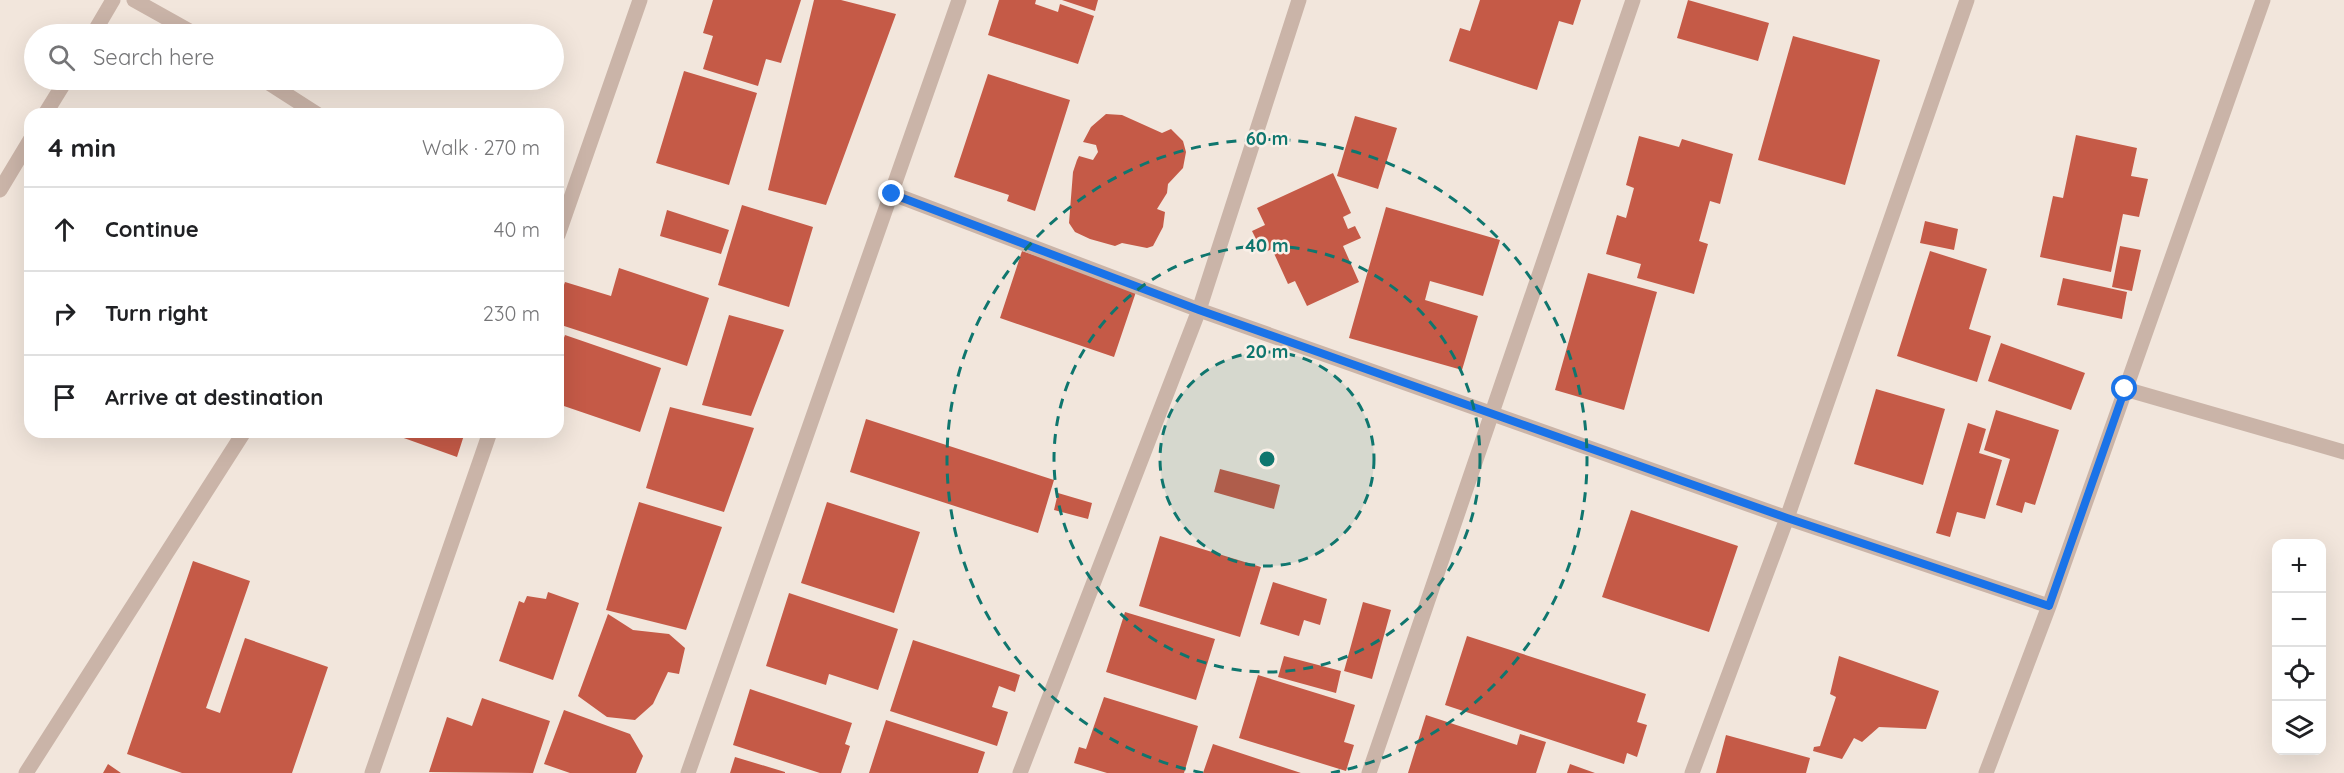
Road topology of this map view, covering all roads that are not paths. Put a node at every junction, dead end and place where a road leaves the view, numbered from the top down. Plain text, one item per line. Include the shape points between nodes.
1 (113, 0) edge
2 (134, 0) edge
3 (640, 0) edge
4 (959, 0) edge
5 (1299, 0) edge
6 (1633, 0) edge
7 (1967, 0) edge
8 (2258, 1) edge
9 (99, 24) edge
10 (177, 24) edge
11 (60, 90) edge
12 (280, 90) edge
13 (49, 108) edge
14 (308, 108) edge
15 (24, 150) edge
16 (0, 190) edge
17 (892, 194) junction
18 (564, 219) edge
19 (1199, 310) junction
20 (2125, 389) junction
21 (1493, 412) junction
22 (240, 438) edge
23 (488, 438) edge
24 (2344, 452) edge
25 (1787, 518) junction
26 (2049, 606) junction
27 (26, 773) edge
28 (372, 773) edge
29 (688, 773) edge
30 (1020, 773) edge
31 (1369, 773) edge
32 (1692, 773) edge
33 (1986, 773) edge

1 - 9 street
2 - 10 street
3 - 18 street
4 - 17 street
5 - 19 street
6 - 21 street
7 - 25 street
8 - 20 street
11 - 13 street
12 - 14 street
15 - 16 street
17 - 19 street
17 - 29 street
19 - 21 street
19 - 30 street
20 - 24 street
20 - 26 street
21 - 25 street
21 - 31 street
22 - 27 street
23 - 28 street
25 - 26 street
25 - 32 street
26 - 33 street

